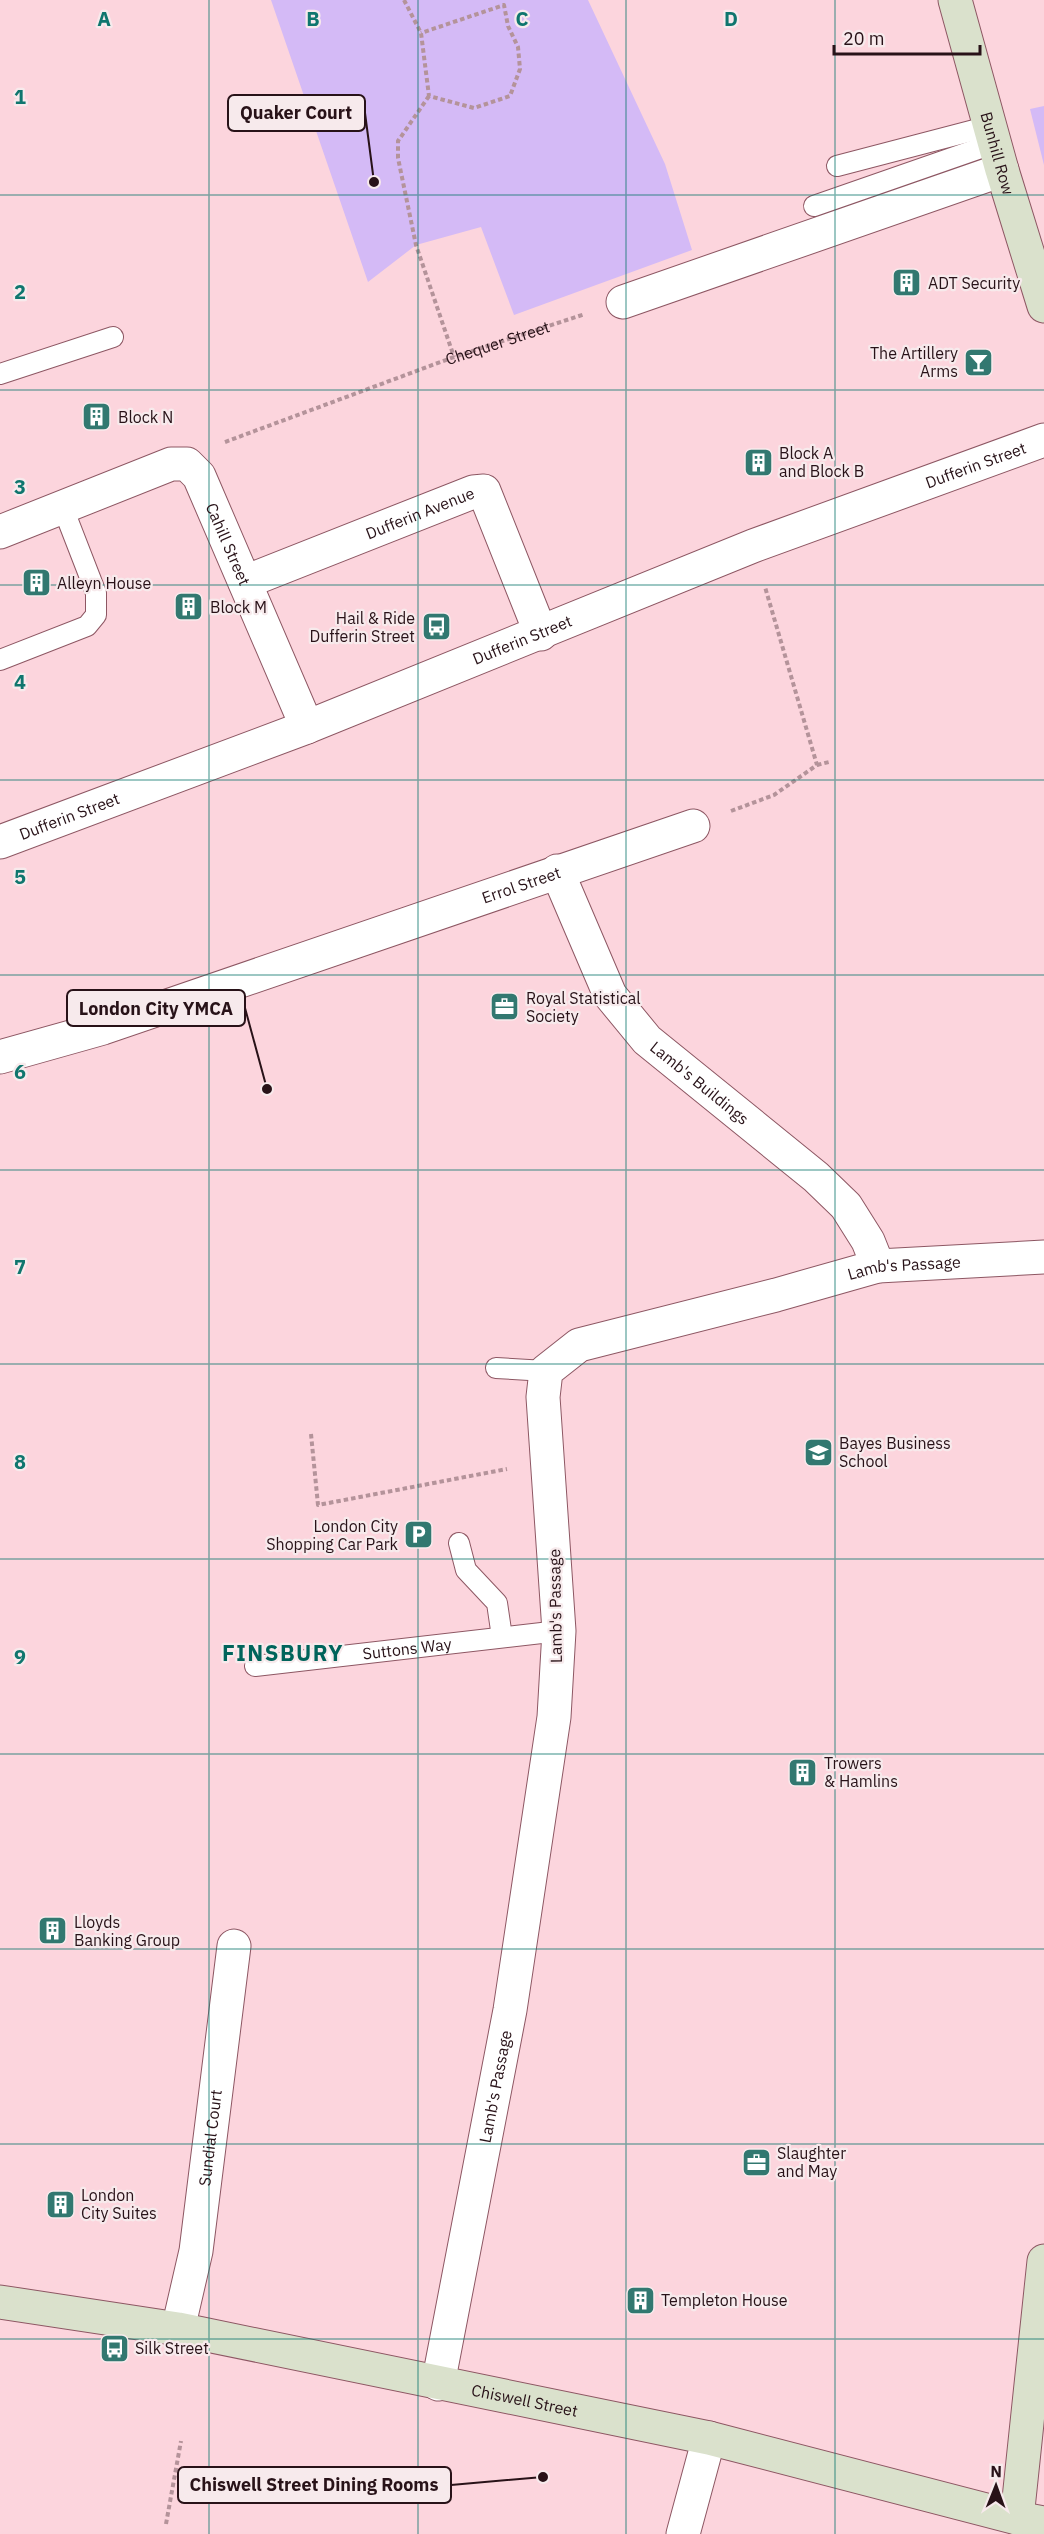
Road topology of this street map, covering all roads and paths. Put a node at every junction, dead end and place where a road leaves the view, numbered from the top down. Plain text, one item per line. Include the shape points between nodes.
1 (404, 0) edge
2 (956, 0) edge
3 (421, 33) junction
4 (429, 96) junction
5 (995, 146) junction
6 (837, 166) dead end
7 (814, 206) dead end
8 (623, 302) joint
9 (1044, 306) edge
10 (114, 337) dead end
11 (454, 357) junction
12 (0, 374) edge
13 (1044, 440) edge
14 (187, 464) junction
15 (63, 508) junction
16 (0, 532) edge
17 (753, 546) junction
18 (245, 582) junction
19 (541, 634) junction
20 (0, 660) edge
21 (307, 727) junction
22 (829, 762) dead end
23 (817, 765) junction
24 (693, 826) joint
25 (0, 842) edge
26 (557, 871) junction
27 (0, 1057) edge
28 (1044, 1257) edge
29 (878, 1266) junction
30 (496, 1368) dead end
31 (546, 1371) junction
32 (312, 1434) dead end
33 (549, 1461) junction
34 (459, 1543) dead end
35 (559, 1631) junction
36 (502, 1637) junction
37 (255, 1666) dead end
38 (234, 1946) dead end
39 (1044, 2261) edge
40 (0, 2302) edge
41 (178, 2329) junction
42 (438, 2384) junction
43 (709, 2438) junction
44 (181, 2441) dead end
45 (1031, 2521) edge
46 (166, 2524) dead end
47 (683, 2534) edge

1 - 3 path
2 - 5 main road, Bunhill Row
3 - 4 path
3 - 4 path via 504,4 508,26 518,47 520,69 510,96 474,108
4 - 11 path via 398,141 398,158 416,245
5 - 6 lane
5 - 7 lane
5 - 8 street
5 - 9 main road, Bunhill Row
8 - 11 path, Chequer Street
10 - 12 lane
11 - 14 path, Chequer Street via 228,440
13 - 17 street, Dufferin Street
14 - 15 street via 171,464
14 - 18 street, Cahill Street via 199,476
15 - 16 street
15 - 20 lane via 96,593 96,615 87,626
17 - 19 street, Dufferin Street
17 - 23 path
18 - 19 street, Dufferin Avenue via 484,491
18 - 21 street, Cahill Street
19 - 21 street, Dufferin Street
21 - 25 street, Dufferin Street
22 - 23 path
23 - 24 path via 774,795
24 - 26 street, Errol Street
26 - 27 street, Errol Street via 104,1028
26 - 29 street, Lamb's Buildings via 610,995 647,1040 816,1177 846,1206
28 - 29 street, Lamb's Passage
29 - 31 street, Lamb's Passage via 579,1345
30 - 31 lane
31 - 33 street, Lamb's Passage via 543,1397
32 - 33 path via 318,1505
33 - 35 street, Lamb's Passage
34 - 36 lane via 466,1570 497,1603
35 - 36 lane, Suttons Way
35 - 42 street, Lamb's Passage via 554,1717 510,2010
36 - 37 lane, Suttons Way
38 - 41 street, Sundial Court via 196,2251
39 - 45 main road
40 - 41 main road, Chiswell Street
41 - 42 main road, Chiswell Street
42 - 43 main road, Chiswell Street
43 - 45 main road, Chiswell Street
43 - 47 street
44 - 46 path

